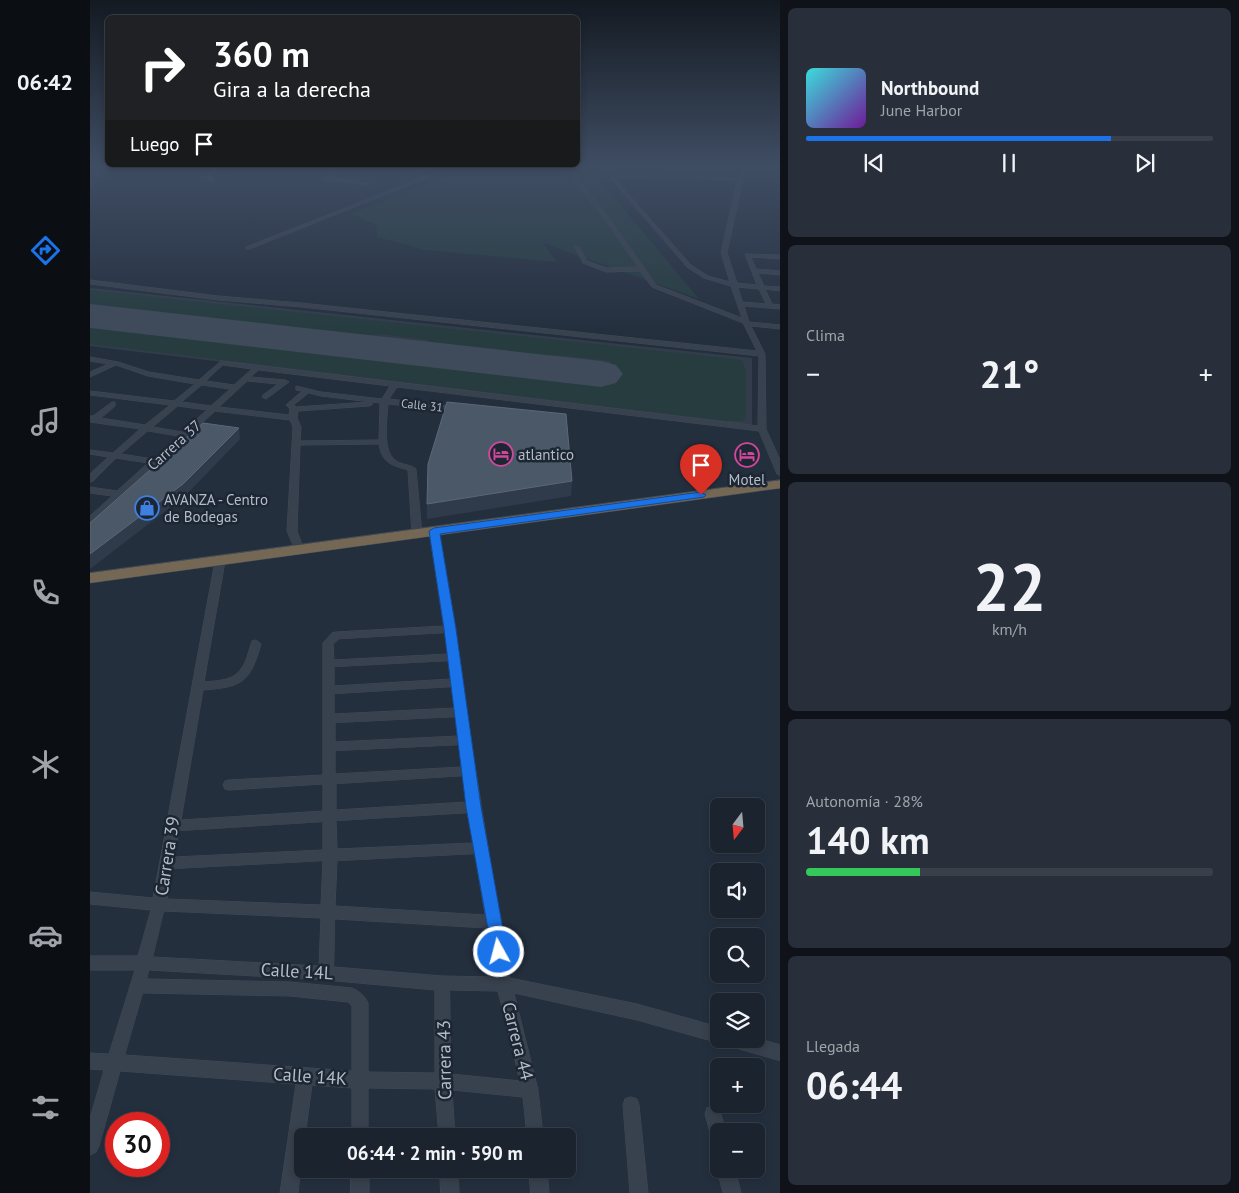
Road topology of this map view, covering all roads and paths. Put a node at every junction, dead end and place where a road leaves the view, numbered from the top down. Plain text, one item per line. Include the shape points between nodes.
1 (317, 221) edge
2 (608, 221) edge
3 (649, 221) edge
4 (731, 221) edge
5 (248, 248) dead end
6 (577, 248) dead end
7 (780, 257) edge
8 (641, 269) junction
9 (754, 271) junction
10 (780, 273) edge
11 (90, 282) edge
12 (735, 285) junction
13 (761, 288) junction
14 (780, 289) edge
15 (741, 304) junction
16 (770, 307) junction
17 (780, 308) edge
18 (747, 323) junction
19 (780, 327) edge
20 (762, 354) junction
21 (90, 359) edge
22 (116, 363) junction
23 (257, 368) junction
24 (90, 375) edge
25 (246, 379) junction
26 (200, 384) junction
27 (394, 385) junction
28 (237, 388) junction
29 (299, 388) dead end
30 (307, 391) junction
31 (90, 393) edge
32 (266, 397) dead end
33 (384, 401) junction
34 (112, 404) dead end
35 (176, 404) junction
36 (213, 409) junction
37 (469, 411) edge
38 (294, 413) junction
39 (92, 420) edge
40 (147, 428) junction
41 (762, 429) junction
42 (185, 435) junction
43 (383, 442) junction
44 (297, 443) junction
45 (90, 452) edge
46 (113, 455) junction
47 (155, 462) junction
48 (780, 474) edge
49 (90, 479) edge
50 (780, 484) edge
51 (90, 490) edge
52 (118, 494) junction
53 (90, 521) edge
54 (434, 531) junction
55 (417, 534) junction
56 (299, 550) junction
57 (220, 561) junction
58 (90, 578) edge
59 (450, 629) junction
60 (256, 644) dead end
61 (454, 657) junction
62 (328, 664) junction
63 (457, 684) junction
64 (197, 687) junction
65 (329, 690) junction
66 (461, 712) junction
67 (329, 719) junction
68 (465, 740) junction
69 (329, 747) junction
70 (469, 771) junction
71 (329, 779) junction
72 (229, 785) dead end
73 (474, 807) junction
74 (330, 816) junction
75 (172, 826) junction
76 (481, 848) junction
77 (330, 856) junction
78 (167, 863) junction
79 (90, 898) edge
80 (159, 905) junction
81 (328, 912) junction
82 (495, 922) junction
83 (90, 963) edge
84 (144, 963) junction
85 (326, 973) junction
86 (442, 983) junction
87 (504, 984) junction
88 (137, 986) junction
89 (710, 1032) edge
90 (765, 1048) edge
91 (780, 1052) edge
92 (90, 1061) edge
93 (116, 1063) junction
94 (305, 1076) junction
95 (360, 1080) junction
96 (443, 1081) junction
97 (530, 1090) junction
98 (631, 1104) dead end
99 (713, 1114) dead end
100 (715, 1123) edge
101 (360, 1128) edge
102 (446, 1128) edge
103 (534, 1128) edge
104 (90, 1146) edge
105 (360, 1178) edge
106 (449, 1178) edge
107 (539, 1178) edge
108 (728, 1178) edge
109 (289, 1193) edge
110 (360, 1193) edge
111 (450, 1193) edge
112 (540, 1193) edge
113 (639, 1193) edge
114 (732, 1193) edge

1 - 5 street
2 - 8 street
3 - 12 street via 689,266 706,277
4 - 12 street via 724,253
6 - 8 street via 584,262 602,268
7 - 9 street via 747,255
8 - 18 street via 654,286
9 - 10 street
9 - 13 street
11 - 20 street
12 - 13 street
12 - 15 street
13 - 14 street
13 - 16 street
15 - 16 street
15 - 18 street
16 - 17 street
18 - 19 street
18 - 20 street
20 - 41 street
21 - 22 street
22 - 24 street
22 - 26 street via 148,374
23 - 25 street, Carrera 37
23 - 26 street via 221,363
23 - 27 street
25 - 28 street, Carrera 37
25 - 32 street via 285,382
26 - 28 street
26 - 35 street
27 - 33 street
27 - 41 street
28 - 36 street, Carrera 37
29 - 30 street, Calle 31
30 - 33 street, Calle 31
30 - 38 street via 290,405
31 - 35 street
33 - 37 street, Calle 31
33 - 38 street
33 - 43 street
34 - 39 street
35 - 36 street
35 - 40 street
36 - 38 street
36 - 42 street, Carrera 37
38 - 44 street
39 - 40 street
40 - 42 street
40 - 46 street
41 - 48 street
42 - 47 street, Carrera 37
43 - 44 street
43 - 55 street via 393,463 412,468
44 - 56 street via 292,531
45 - 46 street
46 - 47 street
46 - 49 street
47 - 52 street, Carrera 37
50 - 54 highway
51 - 52 street
52 - 53 street, Carrera 37
54 - 55 highway
54 - 59 street, Carrera 44
55 - 56 highway
56 - 57 highway
57 - 58 highway
57 - 64 street, Carrera 39
59 - 61 street, Carrera 44
59 - 62 street via 336,636 328,643
60 - 64 street via 244,676 231,684
61 - 62 street
61 - 63 street, Carrera 44
62 - 65 street
63 - 65 street
63 - 66 street, Carrera 44
64 - 75 street, Carrera 39
65 - 67 street
66 - 67 street
66 - 68 street, Carrera 44
67 - 69 street
68 - 69 street
68 - 70 street, Carrera 44
69 - 71 street
70 - 71 street
70 - 73 street, Carrera 44
71 - 72 street
71 - 74 street
73 - 74 street
73 - 76 street, Carrera 44
74 - 75 street
74 - 77 street
75 - 78 street, Carrera 39
76 - 77 street
76 - 82 street, Carrera 44
77 - 78 street
77 - 81 street
78 - 80 street, Carrera 39
79 - 80 street
80 - 81 street
80 - 84 street, Carrera 39
81 - 82 street
81 - 85 street
82 - 87 street, Carrera 44
83 - 84 street, Calle 14L
84 - 85 street, Calle 14L
84 - 88 street, Carrera 39
85 - 86 street, Calle 14L
86 - 87 street, Calle 14L
86 - 96 street, Carrera 43
87 - 89 street, Calle 14L via 637,1012
87 - 97 street, Carrera 44
88 - 93 street, Carrera 39
88 - 95 street via 290,989 352,995 360,1003
90 - 91 street
92 - 93 street, Calle 14K
93 - 94 street, Calle 14K
93 - 104 street, Carrera 39
94 - 95 street, Calle 14K
94 - 109 street
95 - 96 street, Calle 14K
95 - 101 street
96 - 97 street, Calle 14K
96 - 102 street, Carrera 43
97 - 103 street, Carrera 44
98 - 113 street
99 - 100 street
105 - 110 street
106 - 111 street
107 - 112 street
108 - 114 street

